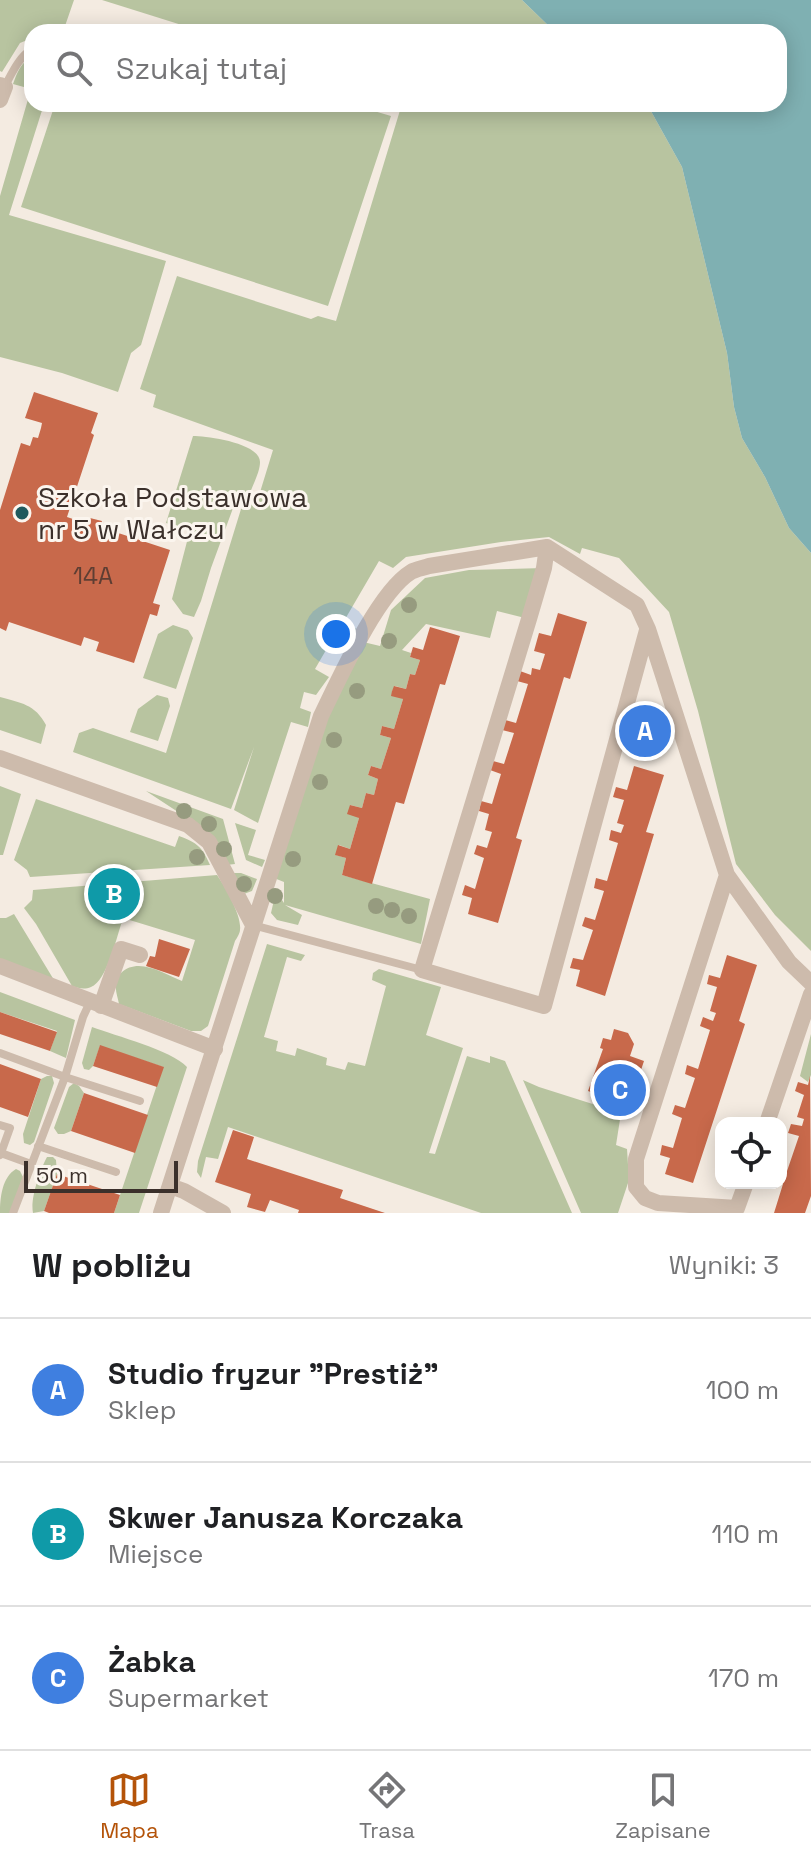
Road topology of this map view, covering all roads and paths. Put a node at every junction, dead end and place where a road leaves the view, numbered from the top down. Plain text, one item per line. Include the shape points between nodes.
1 (24, 55) edge
2 (2, 91) edge
3 (547, 547) junction
4 (648, 629) junction
5 (0, 758) edge
6 (727, 875) junction
7 (253, 925) junction
8 (140, 955) dead end
9 (0, 966) edge
10 (422, 970) junction
11 (811, 983) edge
12 (811, 994) edge
13 (96, 1004) junction
14 (215, 1049) junction
15 (0, 1053) edge
16 (65, 1077) junction
17 (140, 1101) dead end
18 (769, 1117) edge
19 (0, 1125) edge
20 (38, 1146) junction
21 (0, 1154) edge
22 (31, 1164) junction
23 (116, 1172) dead end
24 (170, 1186) junction
25 (744, 1189) edge
26 (13, 1213) edge
27 (161, 1213) edge
28 (223, 1213) edge

1 - 2 lane
3 - 4 street via 637,605
3 - 7 street via 429,566 411,572 392,590 321,716
3 - 10 street
4 - 6 street
4 - 10 street via 544,1006
5 - 7 street via 188,825 209,842
6 - 11 street via 789,962
6 - 25 street via 636,1159 636,1187 658,1203 737,1208
7 - 10 lane
7 - 14 street
8 - 13 street via 121,949
9 - 13 street
12 - 18 street
13 - 14 street
13 - 16 lane via 83,1017
14 - 24 street
15 - 16 lane
16 - 17 lane
16 - 20 lane
19 - 21 lane via 10,1128
20 - 22 lane
20 - 23 lane
21 - 22 lane
22 - 26 lane
24 - 27 street
24 - 28 street

